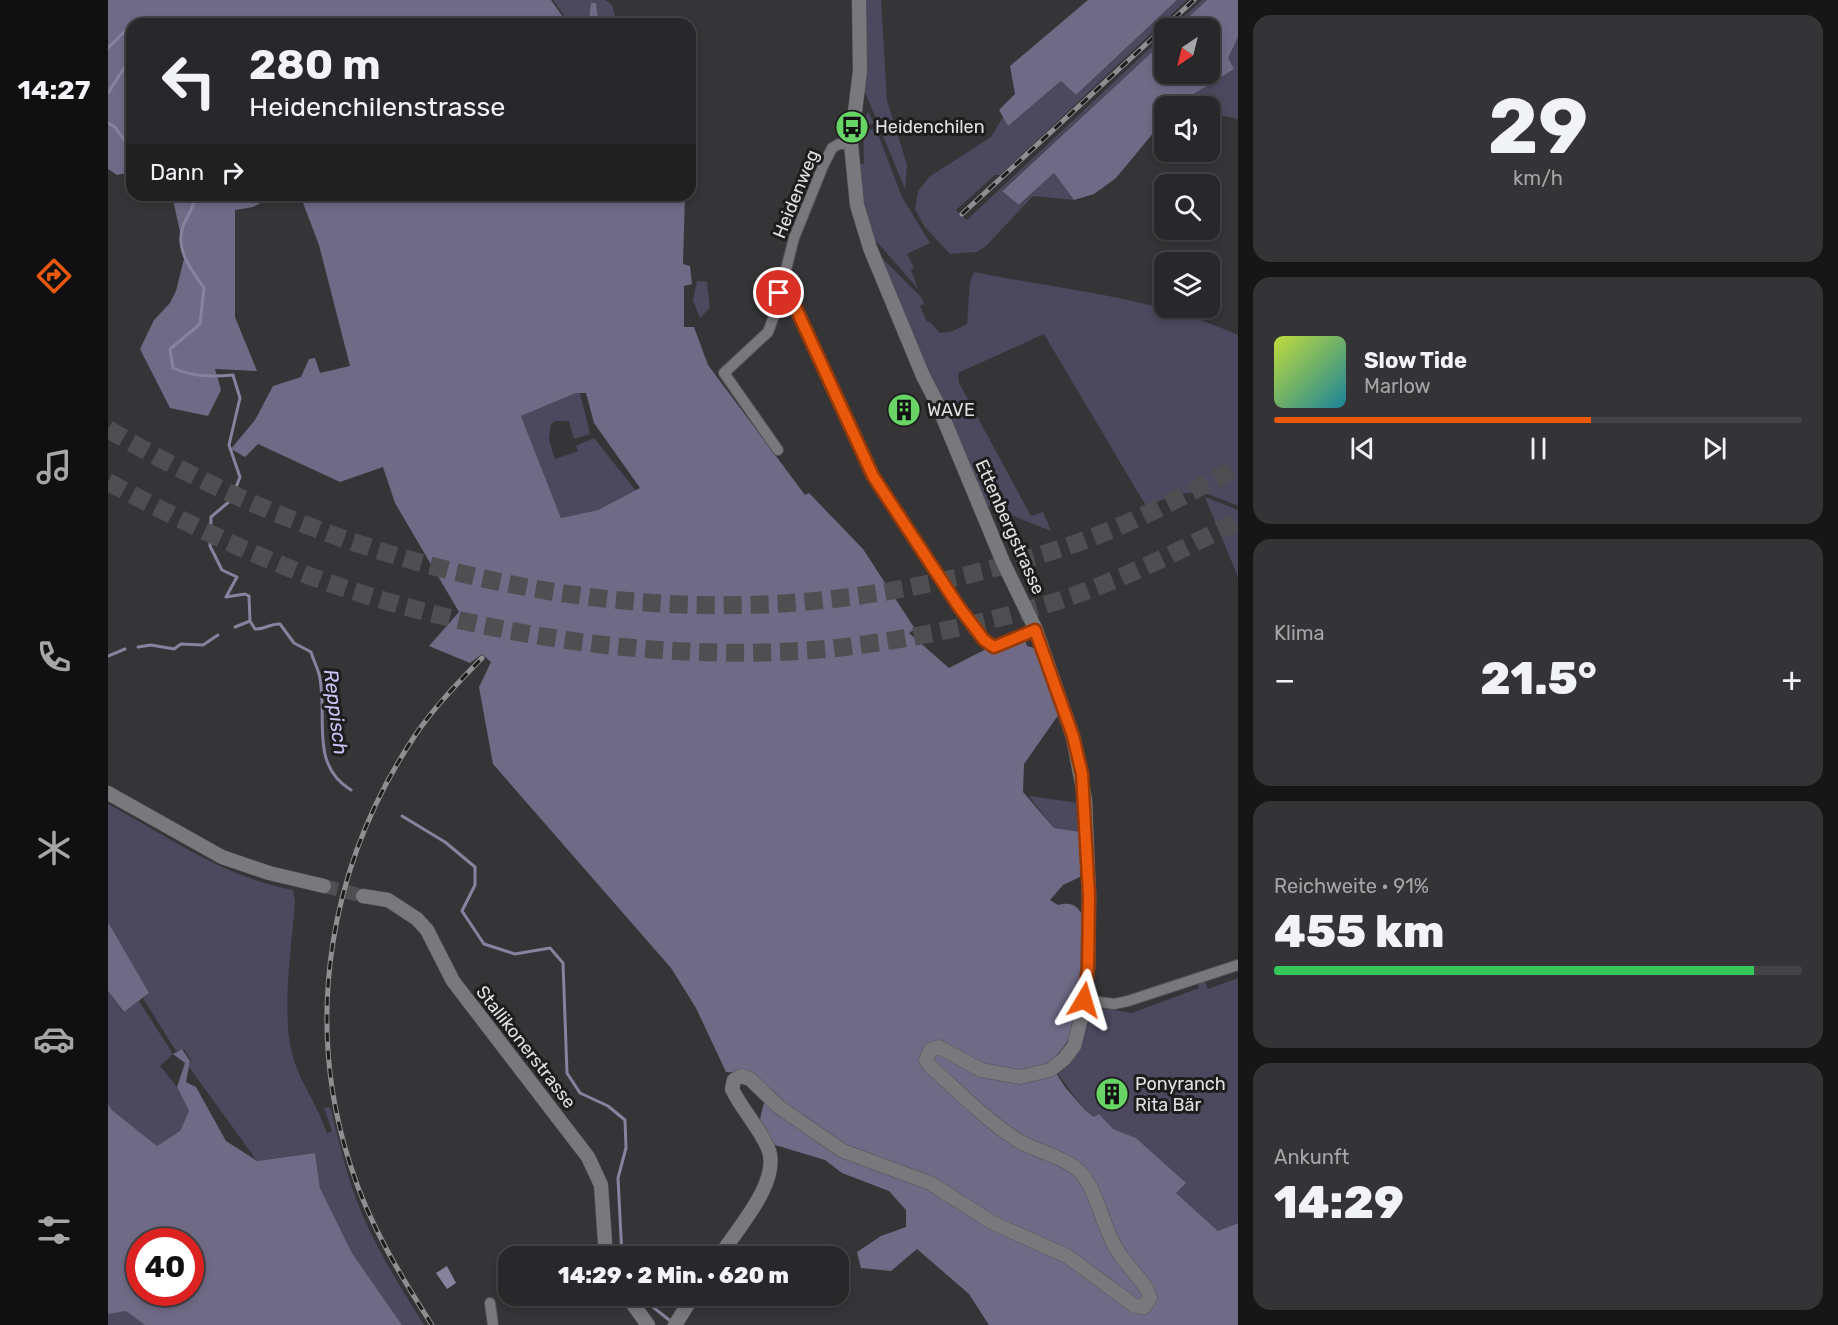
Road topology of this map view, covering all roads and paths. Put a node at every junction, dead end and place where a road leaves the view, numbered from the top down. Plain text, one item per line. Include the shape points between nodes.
1 (859, 0) edge
2 (851, 144) junction
3 (779, 293) junction
4 (778, 450) dead end
5 (1035, 630) junction
6 (108, 793) edge
7 (324, 886) tunnel mouth
8 (363, 896) tunnel mouth
9 (1238, 965) edge
10 (1084, 1000) junction
11 (605, 1246) edge
12 (726, 1246) edge
13 (490, 1302) dead end
14 (634, 1306) edge
15 (687, 1306) edge
16 (677, 1322) edge
17 (493, 1325) edge
18 (648, 1325) edge

1 - 2 street, Ettenbergstrasse via 860,71
2 - 3 street, Heidenweg via 832,148 823,166 794,238
2 - 5 street, Ettenbergstrasse via 854,187 870,249
3 - 4 street, Heidenweg via 768,332 724,373
3 - 5 street via 793,302 873,476 987,644 994,647
5 - 10 street, Ettenbergstrasse via 1073,736 1082,774 1089,896
6 - 7 street via 222,857
8 - 11 street, Stallikonerstrasse via 388,900 427,930 449,975 588,1156 601,1185
9 - 10 street via 1128,1001 1114,1004
10 - 12 street, Ettenbergstrasse via 1074,1046 1050,1070 1029,1077 1004,1076 974,1067 939,1047 930,1050 926,1057 930,1066 1012,1136 1082,1174 1113,1244 1149,1291 1144,1306 1130,1303 1072,1259 993,1223 930,1183 865,1161 832,1144 779,1107 744,1076 733,1081 732,1089 768,1148 771,1168 761,1194
13 - 17 street
14 - 18 street
15 - 16 street

